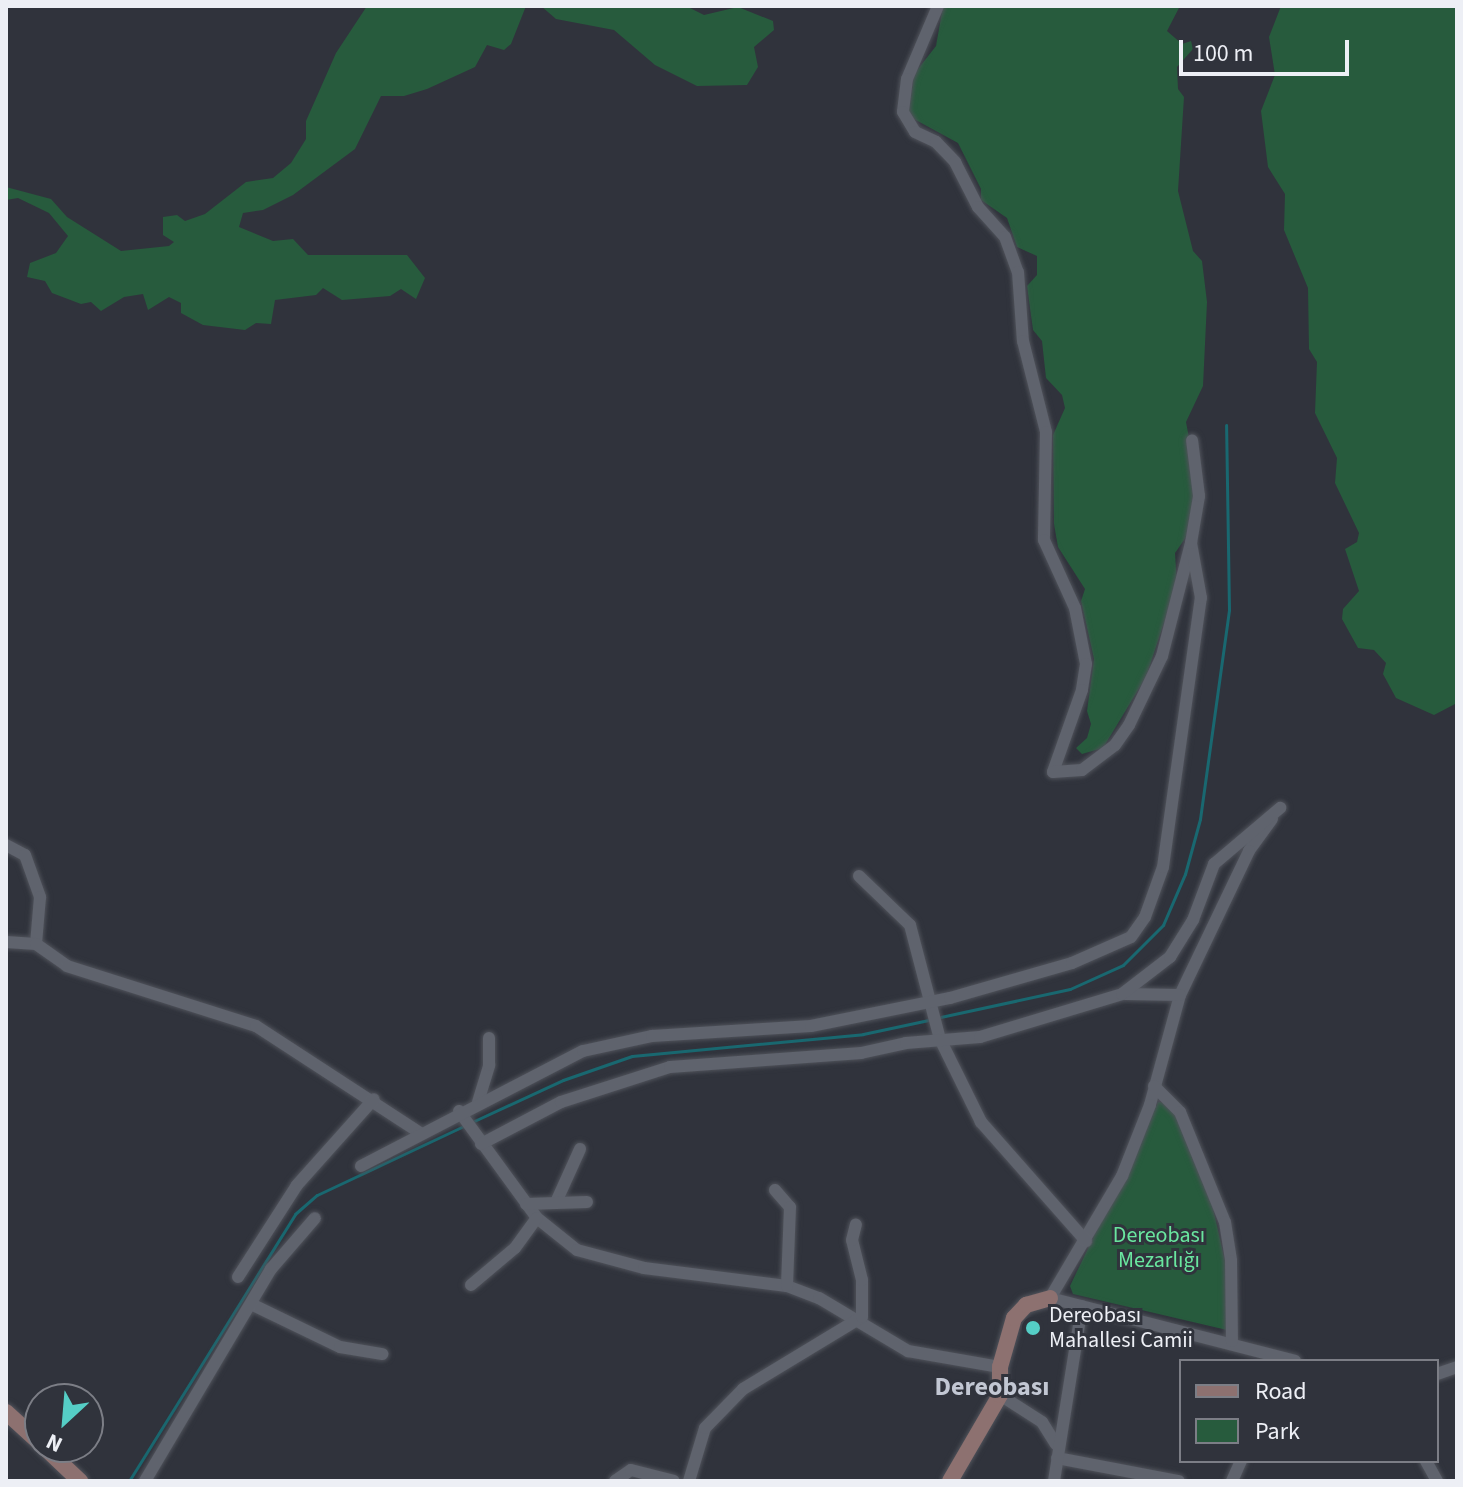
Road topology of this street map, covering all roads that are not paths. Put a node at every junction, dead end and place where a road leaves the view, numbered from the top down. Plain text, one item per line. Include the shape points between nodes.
1 (938, 6) edge
2 (1192, 440) dead end
3 (1191, 543) junction
4 (6, 845) edge
5 (859, 876) dead end
6 (6, 942) edge
7 (36, 944) junction
8 (1122, 994) junction
9 (1180, 995) junction
10 (928, 1002) junction
11 (489, 1038) dead end
12 (940, 1039) junction
13 (1154, 1086) junction
14 (374, 1099) junction
15 (478, 1102) junction
16 (459, 1111) junction
17 (420, 1133) junction
18 (481, 1144) junction
19 (580, 1149) dead end
20 (361, 1166) dead end
21 (775, 1190) dead end
22 (557, 1200) junction
23 (587, 1202) dead end
24 (526, 1204) junction
25 (315, 1218) dead end
26 (537, 1218) junction
27 (856, 1224) dead end
28 (1086, 1241) junction
29 (238, 1277) dead end
30 (471, 1285) dead end
31 (787, 1286) junction
32 (1050, 1298) junction
33 (251, 1304) junction
34 (1082, 1306) junction
35 (856, 1323) junction
36 (1232, 1341) junction
37 (382, 1354) dead end
38 (1264, 1356) edge
39 (1000, 1367) junction
40 (1000, 1395) junction
41 (6, 1412) edge
42 (24, 1428) edge
43 (1056, 1444) junction
44 (1057, 1458) junction
45 (61, 1463) edge
46 (1427, 1463) edge
47 (80, 1481) edge
48 (145, 1481) edge
49 (615, 1481) edge
50 (674, 1481) edge
51 (689, 1481) edge
52 (950, 1481) edge
53 (1054, 1481) edge
54 (1179, 1481) edge
55 (1437, 1481) edge

1 - 3 street via 907,79 903,112 915,132 936,142 955,162 978,207 1005,237 1018,272 1023,341 1046,432 1044,540 1075,608 1086,664 1053,772 1082,770 1115,745 1129,725 1162,656
2 - 3 street via 1199,496
3 - 10 street via 1201,598 1194,657 1170,831 1145,917 1131,937 1098,954
4 - 7 street via 25,855 37,886
5 - 10 street via 910,925
6 - 7 street
7 - 14 street via 67,966 256,1026
8 - 9 street
8 - 9 street via 1170,957 1193,920 1214,864 1280,808 1249,851
8 - 12 street via 980,1037
9 - 13 street
10 - 12 street
10 - 15 street via 811,1026 652,1036 583,1051
11 - 15 street via 489,1065
12 - 18 street via 861,1053 670,1067 561,1102
12 - 28 street via 981,1122
13 - 28 street via 1122,1176
13 - 36 street via 1180,1112 1225,1222
14 - 17 street
14 - 29 street via 297,1185
15 - 16 street
16 - 17 street
16 - 18 street
17 - 20 street
18 - 24 street
19 - 22 street
21 - 31 street via 790,1207
22 - 23 street
22 - 24 street
24 - 26 street
25 - 33 street via 291,1242
26 - 30 street via 515,1248
26 - 31 street via 577,1250 630,1265
27 - 35 street via 852,1240 865,1302
28 - 32 street
31 - 35 street via 819,1298
32 - 34 street
32 - 39 street via 1026,1305 1014,1318
33 - 37 street via 340,1347
33 - 48 street
34 - 36 street
34 - 43 street via 1066,1415
35 - 39 street via 908,1351
35 - 51 street via 743,1389 705,1428
36 - 38 street
39 - 40 street
40 - 43 street via 1042,1422
40 - 52 street
41 - 42 street
43 - 44 street
44 - 53 street
44 - 54 street
45 - 47 street
46 - 55 street
49 - 50 street via 631,1470

